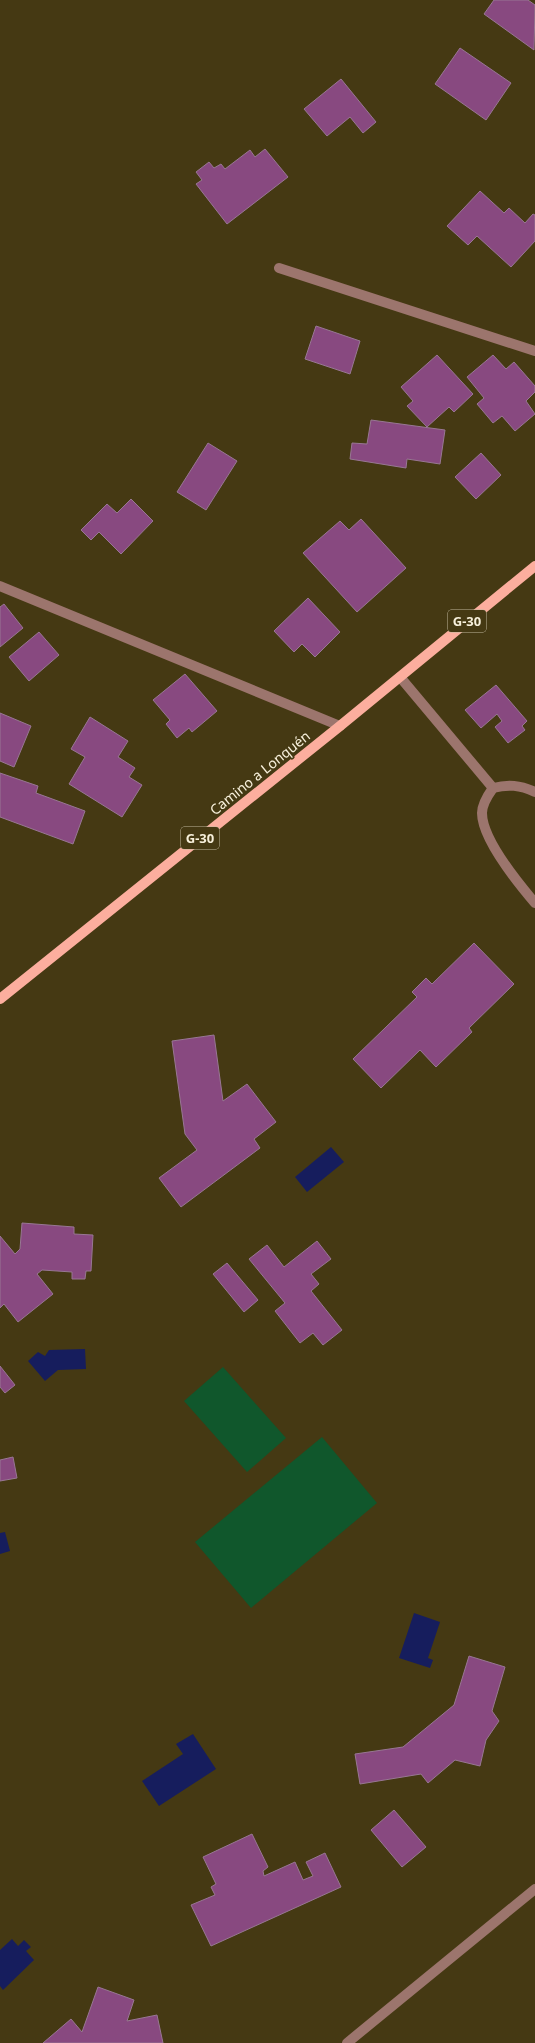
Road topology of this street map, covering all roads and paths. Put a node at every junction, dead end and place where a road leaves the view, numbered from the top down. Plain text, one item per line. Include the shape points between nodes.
1 (279, 268) dead end
2 (535, 351) edge
3 (535, 566) edge
4 (0, 586) edge
5 (400, 677) junction
6 (340, 726) junction
7 (493, 788) junction
8 (535, 792) edge
9 (535, 903) edge
10 (0, 999) edge
11 (535, 1889) edge
12 (348, 2043) edge

1 - 2 street
3 - 5 main road, Camino a Lonquén / G-30
4 - 6 street
5 - 6 main road, Camino a Lonquén / G-30
5 - 7 street
6 - 10 main road, Camino a Lonquén / G-30
7 - 8 street via 518,786
7 - 9 street via 482,812 485,827 491,843
11 - 12 street

